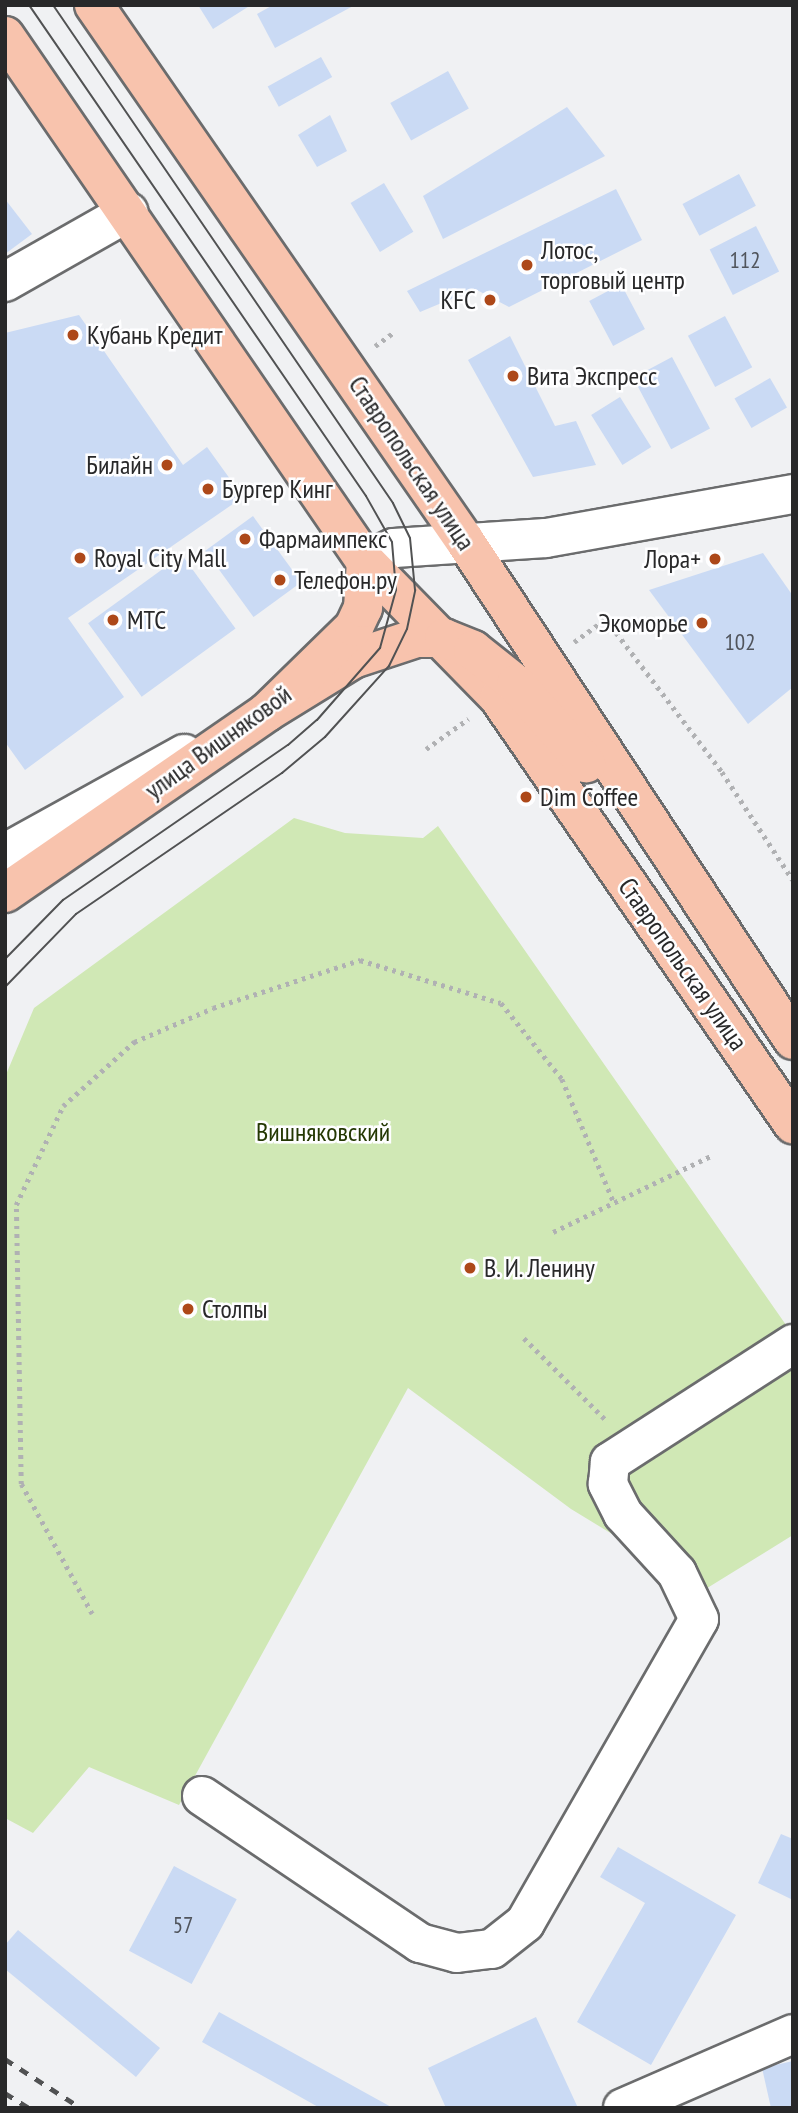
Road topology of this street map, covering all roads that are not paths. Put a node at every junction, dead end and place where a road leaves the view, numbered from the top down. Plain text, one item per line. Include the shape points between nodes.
1 (94, 5) edge
2 (5, 36) edge
3 (128, 212) junction
4 (5, 282) edge
5 (793, 494) edge
6 (465, 541) junction
7 (366, 562) junction
8 (444, 638) junction
9 (267, 712) junction
10 (5, 853) edge
11 (5, 893) edge
12 (718, 929) junction
13 (793, 1040) edge
14 (793, 1124) edge
15 (793, 1344) edge
16 (202, 1796) dead end
17 (793, 2034) edge
18 (623, 2108) edge

1 - 6 main road, Ставропольская улица
2 - 3 main road, Ставропольская улица
3 - 4 street
3 - 7 main road, Ставропольская улица
5 - 6 street via 546,538
6 - 7 street via 394,548
6 - 12 main road, Ставропольская улица
7 - 8 main road, Ставропольская улица
7 - 9 main road, улица Вишняковой via 363,608 354,627
8 - 9 main road, Ставропольская улица via 417,638 353,659
8 - 12 main road, Ставропольская улица via 473,650 530,699
8 - 14 main road, Ставропольская улица via 499,698
9 - 10 street via 99,797
9 - 11 main road, улица Вишняковой
12 - 13 main road, Ставропольская улица
15 - 16 street via 610,1462 608,1484 623,1514 677,1573 699,1619 525,1923 492,1949 457,1953 421,1943
17 - 18 street

